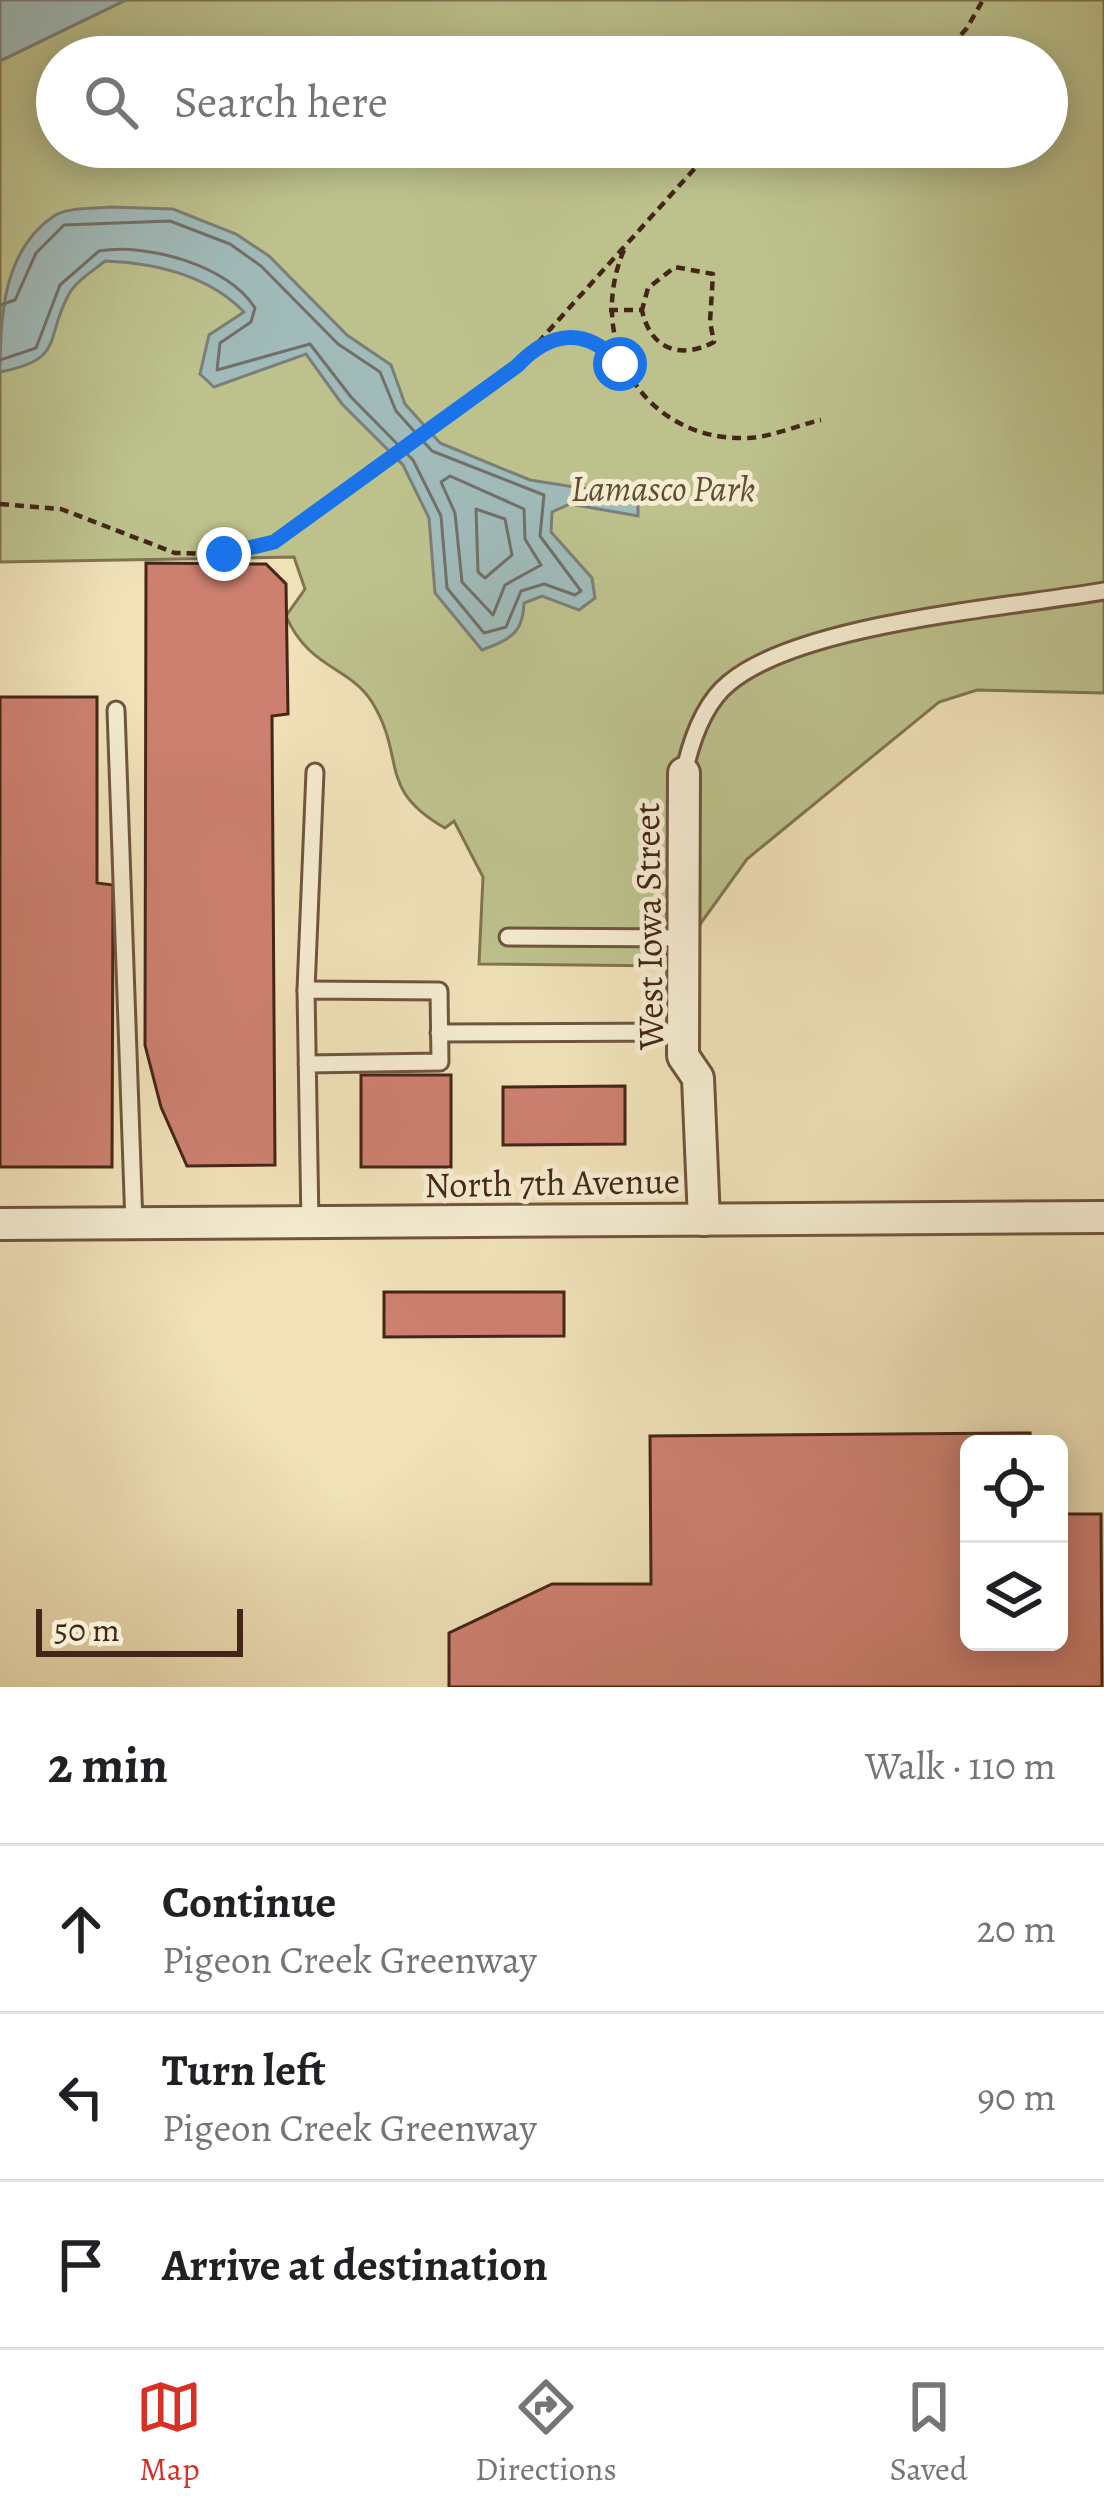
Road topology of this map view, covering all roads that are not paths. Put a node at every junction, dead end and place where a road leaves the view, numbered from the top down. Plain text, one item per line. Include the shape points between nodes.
1 (1104, 591) edge
2 (116, 710) dead end
3 (315, 772) dead end
4 (684, 773) joint
5 (508, 937) dead end
6 (683, 938) junction
7 (306, 990) junction
8 (683, 1032) junction
9 (439, 1033) junction
10 (307, 1064) junction
11 (1104, 1217) edge
12 (704, 1220) junction
13 (310, 1223) junction
14 (0, 1224) edge
15 (134, 1224) junction

1 - 4 lane via 786,648 715,698
2 - 15 lane
3 - 7 lane
4 - 6 street, West Iowa Street
5 - 6 lane
6 - 8 street, West Iowa Street
7 - 9 lane via 439,991
7 - 10 lane
8 - 9 lane
8 - 12 street, West Iowa Street via 683,1056 698,1078
9 - 10 lane via 440,1062
10 - 13 lane
11 - 12 street, North 7th Avenue
12 - 13 street, North 7th Avenue
13 - 15 street, North 7th Avenue
14 - 15 street, North 7th Avenue

